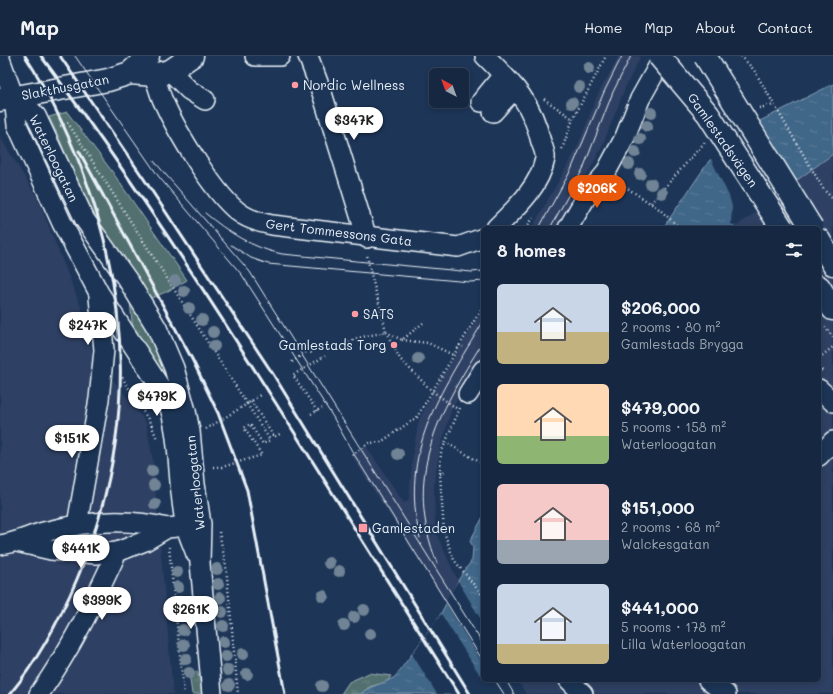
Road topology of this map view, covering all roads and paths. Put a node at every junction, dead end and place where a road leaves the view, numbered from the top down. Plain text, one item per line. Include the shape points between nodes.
1 (192, 56) edge
2 (255, 56) edge
3 (280, 56) edge
4 (308, 56) edge
5 (485, 56) edge
6 (606, 56) edge
7 (659, 56) edge
8 (664, 56) edge
9 (705, 56) edge
10 (741, 56) edge
11 (0, 59) edge
12 (157, 67) edge
13 (509, 81) junction
14 (7, 99) edge
15 (205, 100) dead end
16 (487, 107) dead end
17 (44, 132) junction
18 (561, 154) dead end
19 (605, 174) junction
20 (833, 199) edge
21 (536, 211) dead end
22 (498, 226) edge
23 (527, 226) edge
24 (569, 226) edge
25 (678, 226) edge
26 (781, 226) edge
27 (811, 226) edge
28 (367, 238) junction
29 (481, 239) edge
30 (821, 243) edge
31 (833, 264) edge
32 (821, 290) edge
33 (99, 293) junction
34 (833, 308) edge
35 (481, 309) edge
36 (423, 323) dead end
37 (386, 332) junction
38 (402, 340) junction
39 (459, 345) junction
40 (342, 346) dead end
41 (463, 347) dead end
42 (833, 347) edge
43 (104, 350) junction
44 (312, 354) dead end
45 (453, 355) junction
46 (325, 356) dead end
47 (821, 356) edge
48 (292, 362) dead end
49 (481, 373) edge
50 (432, 391) junction
51 (821, 391) edge
52 (260, 395) dead end
53 (251, 401) junction
54 (463, 402) junction
55 (833, 402) edge
56 (247, 404) junction
57 (322, 408) dead end
58 (317, 411) junction
59 (311, 414) dead end
60 (202, 430) dead end
61 (280, 434) dead end
62 (833, 441) edge
63 (445, 442) junction
64 (158, 444) dead end
65 (821, 454) edge
66 (352, 455) dead end
67 (481, 463) edge
68 (212, 467) dead end
69 (445, 472) dead end
70 (440, 474) junction
71 (77, 525) junction
72 (193, 525) junction
73 (167, 528) junction
74 (219, 529) dead end
75 (9, 544) edge
76 (117, 552) junction
77 (481, 594) edge
78 (571, 682) edge
79 (711, 682) edge
80 (39, 694) edge
81 (184, 694) edge
82 (212, 694) edge
83 (238, 694) edge
84 (583, 694) edge
85 (726, 694) edge

1 - 12 main road
2 - 3 street
4 - 28 street
5 - 13 street
6 - 18 path via 573,119
7 - 26 main road, Gamlestadsvägen, bridge via 708,114
8 - 19 street via 640,99 625,137
9 - 27 main road, Gamlestadsvägen, bridge
10 - 20 path via 754,70 824,190
11 - 14 street
12 - 14 main road, Slakthusgatan via 108,80
12 - 15 street
12 - 28 street, Gert Tommessons Gata via 163,100 175,125 229,205 243,215 272,225
13 - 16 street
13 - 22 street via 522,96 536,121 545,158 535,184 519,206
14 - 17 street, Waterloogatan via 36,116
14 - 33 street, Waterloogatan via 16,125 62,223
17 - 56 path via 68,123
17 - 72 street, Waterloogatan via 85,220 129,282 157,328 174,368 190,431 194,484
19 - 24 street via 588,194
19 - 25 path via 659,209
21 - 23 path
28 - 29 street, Gert Tommessons Gata via 458,247
28 - 37 path via 370,273
30 - 31 main road
32 - 34 main road
33 - 43 street
33 - 72 street, Waterloogatan via 154,377 171,409
35 - 39 path
36 - 38 path
37 - 38 path
37 - 40 path via 357,338
37 - 50 path via 400,359
38 - 45 path via 428,343
39 - 41 path
39 - 45 path
42 - 47 path
43 - 64 path via 152,424
43 - 71 street
44 - 48 path via 309,350
45 - 50 path
46 - 58 path via 293,374
49 - 54 street
50 - 54 path
50 - 66 path via 413,420 381,442 369,443
51 - 55 street
52 - 53 path
53 - 56 path
53 - 61 path via 274,437
54 - 63 path
56 - 60 path
56 - 68 path via 270,440 263,444 250,424 244,428 262,455
57 - 58 path
58 - 59 path
62 - 65 street
63 - 67 path
63 - 70 path via 441,453
69 - 70 path
70 - 77 path via 444,532 454,560
71 - 73 street via 108,520 147,523
71 - 75 street via 44,532
72 - 73 street
72 - 82 street, Waterloogatan via 200,563
73 - 76 street via 145,542
73 - 81 path
74 - 83 path via 226,566
75 - 76 street via 96,554
76 - 80 street via 86,618 55,672
78 - 84 street
79 - 85 street

